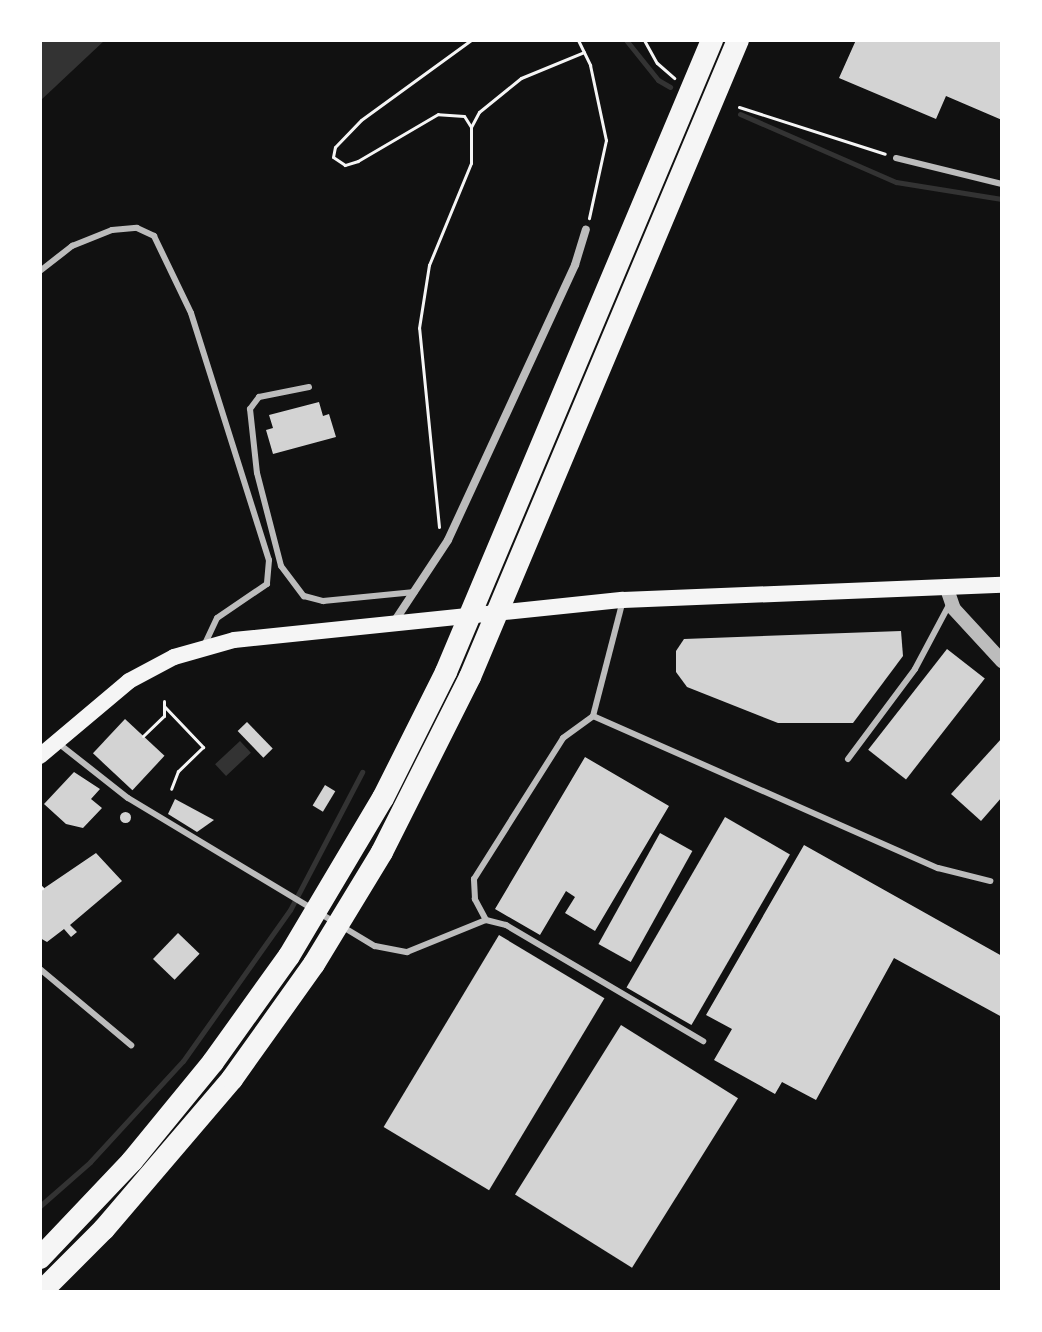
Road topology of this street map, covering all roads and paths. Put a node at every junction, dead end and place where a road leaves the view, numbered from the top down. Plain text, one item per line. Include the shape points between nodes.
1 (471, 40) edge
2 (578, 40) edge
3 (644, 40) edge
4 (712, 40) edge
5 (738, 40) edge
6 (584, 52) junction
7 (677, 81) dead end
8 (739, 107) dead end
9 (471, 127) junction
10 (896, 158) joint
11 (1002, 184) edge
12 (586, 230) joint
13 (40, 271) edge
14 (309, 387) dead end
15 (445, 546) junction
16 (1002, 585) edge
17 (415, 592) junction
18 (948, 594) junction
19 (623, 600) junction
20 (394, 622) junction
21 (203, 647) junction
22 (1002, 661) edge
23 (593, 716) junction
24 (143, 736) dead end
25 (55, 741) junction
26 (40, 756) edge
27 (848, 759) dead end
28 (171, 789) dead end
29 (990, 881) dead end
30 (486, 920) junction
31 (40, 969) edge
32 (703, 1041) dead end
33 (131, 1045) dead end
34 (40, 1258) edge
35 (41, 1292) edge

1 - 9 path via 361,120 335,147 333,157 345,165 358,161 438,114 464,116
2 - 6 path
3 - 7 path via 657,63
4 - 34 highway via 446,672 357,845 289,956 213,1062 132,1161
5 - 35 highway via 470,677 382,852 314,964 232,1079 104,1229
6 - 9 path via 521,78 479,112
6 - 12 path via 606,140
8 - 10 path
9 - 15 path via 471,163 429,265 419,328
10 - 11 lane
12 - 15 street via 575,265
13 - 21 lane via 72,246 112,230 137,228 154,236 185,299 269,560 267,584 217,618
14 - 17 lane via 259,397 250,409 257,473 281,566 304,596 323,601
15 - 17 street
16 - 18 main road
17 - 20 street
18 - 19 main road
18 - 22 street
18 - 27 lane via 915,669
19 - 20 main road
19 - 23 lane
20 - 21 main road
21 - 25 main road via 129,681
23 - 29 lane via 938,868
23 - 30 lane via 555,749 474,879 475,899
24 - 28 path via 164,716 164,703 203,747 178,771
25 - 26 main road
25 - 30 lane via 128,798 375,946 423,949
30 - 32 lane via 506,925
31 - 33 lane

